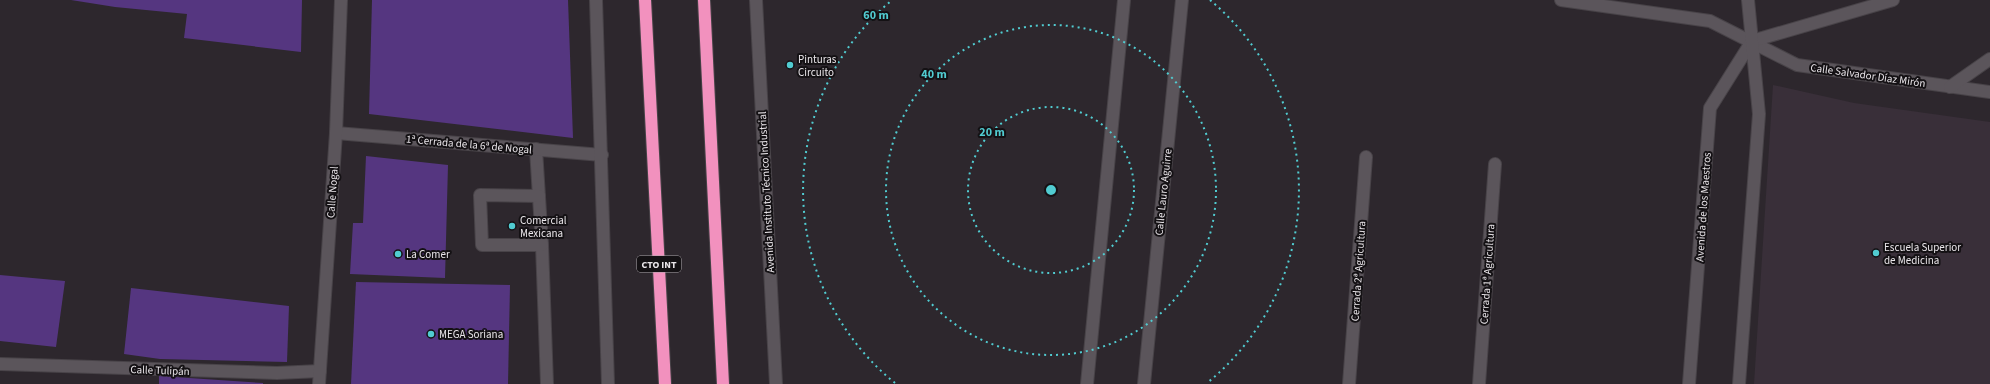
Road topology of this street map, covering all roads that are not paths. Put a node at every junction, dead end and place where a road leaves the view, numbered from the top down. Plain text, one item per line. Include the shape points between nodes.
1 (341, 0) edge
2 (596, 0) edge
3 (645, 0) edge
4 (704, 0) edge
5 (756, 0) edge
6 (764, 0) edge
7 (1124, 0) edge
8 (1182, 0) edge
9 (1560, 0) edge
10 (1748, 0) edge
11 (1893, 0) edge
12 (757, 17) junction
13 (1752, 41) junction
14 (1990, 59) edge
15 (1950, 87) junction
16 (1990, 92) edge
17 (336, 133) junction
18 (536, 149) junction
19 (602, 154) junction
20 (1366, 157) dead end
21 (1495, 164) dead end
22 (539, 196) junction
23 (542, 245) junction
24 (0, 364) edge
25 (320, 371) junction
26 (319, 384) edge
27 (547, 384) edge
28 (608, 384) edge
29 (665, 384) edge
30 (723, 384) edge
31 (776, 384) edge
32 (1087, 384) edge
33 (1144, 384) edge
34 (1349, 384) edge
35 (1479, 384) edge
36 (1689, 384) edge
37 (1739, 384) edge

1 - 17 street, Calle Nogal
2 - 19 street
3 - 29 highway, CTO INT
4 - 30 highway
5 - 12 street, Avenida Instituto Técnico Industrial
6 - 12 street
7 - 32 street
8 - 33 street, Calle Lauro Aguirre
9 - 13 street, Calle Salvador Díaz Mirón via 1710,21
10 - 13 street
11 - 13 street
12 - 31 street, Avenida Instituto Técnico Industrial
13 - 15 street, Calle Salvador Díaz Mirón via 1797,65
13 - 36 street, Avenida de los Maestros via 1710,108
13 - 37 street via 1759,114
14 - 15 street
15 - 16 street, Calle Salvador Díaz Mirón
17 - 18 street, 1ª Cerrada de la 6ª de Nogal
17 - 25 street, Calle Nogal
18 - 19 street, 1ª Cerrada de la 6ª de Nogal
18 - 22 street
19 - 28 street
20 - 34 street, Cerrada 2ª Agricultura
21 - 35 street, Cerrada 1ª Agricultura
22 - 23 street
22 - 23 street via 480,195 482,245
23 - 27 street
24 - 25 street, Calle Tulipán via 277,373
25 - 26 street, Calle Nogal

